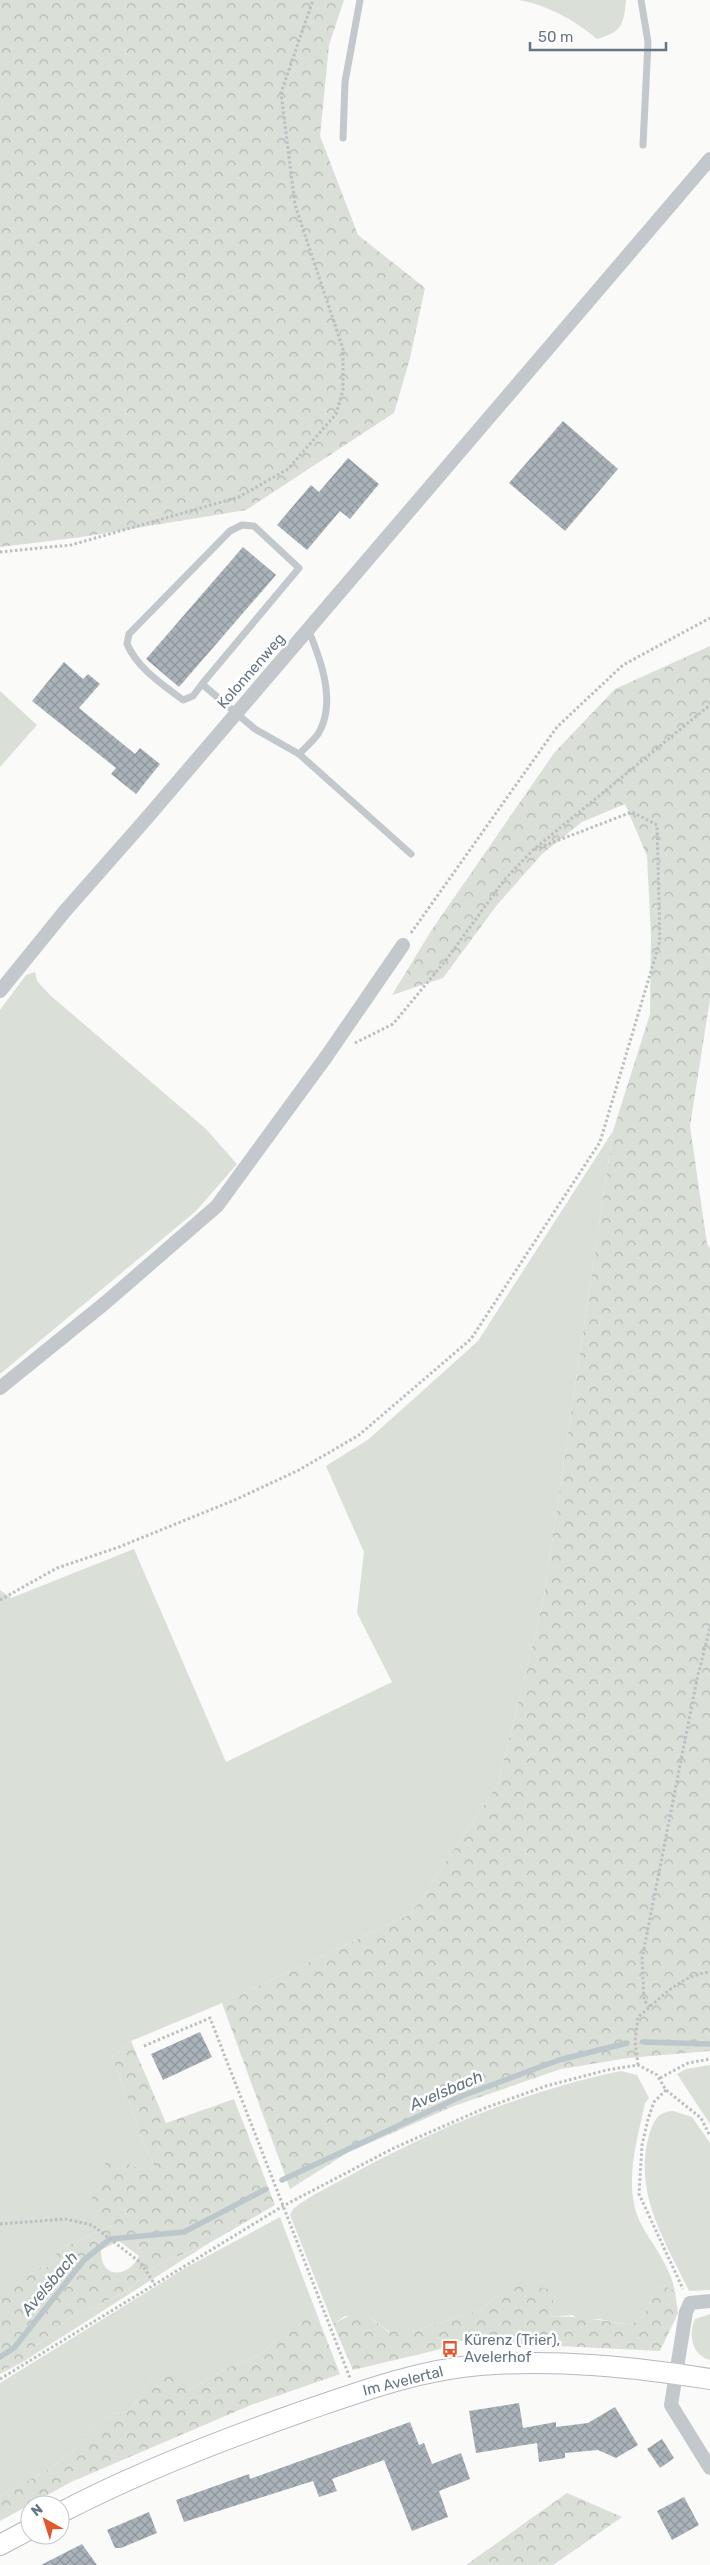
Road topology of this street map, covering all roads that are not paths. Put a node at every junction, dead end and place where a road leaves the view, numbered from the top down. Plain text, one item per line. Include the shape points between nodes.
1 (360, 0) edge
2 (641, 0) edge
3 (344, 138) dead end
4 (643, 145) dead end
5 (710, 159) edge
6 (308, 629) junction
7 (202, 684) junction
8 (236, 713) junction
9 (299, 754) junction
10 (411, 854) dead end
11 (403, 944) road end
12 (0, 991) edge
13 (0, 1388) edge
14 (710, 2301) edge
15 (677, 2374) junction
16 (710, 2379) edge
17 (710, 2468) edge
18 (70, 2508) edge
19 (20, 2535) edge
20 (0, 2546) edge

1 - 3 lane via 345,82
2 - 4 lane via 648,42
5 - 6 street, Kolonnenweg
6 - 8 street, Kolonnenweg
6 - 9 lane via 320,658 326,712 318,734
7 - 7 lane via 299,568 254,526 242,525 230,531 129,634 127,644 132,656 183,700 193,696
7 - 8 lane
8 - 9 lane via 255,729
8 - 12 street, Kolonnenweg via 65,910
9 - 10 lane
11 - 13 street via 326,1058 217,1206
14 - 15 street via 690,2303 684,2320
15 - 16 main road, Im Avelertal
15 - 17 street via 671,2405
15 - 18 main road, Im Avelertal via 549,2362 480,2365 396,2380 222,2440
19 - 20 main road

